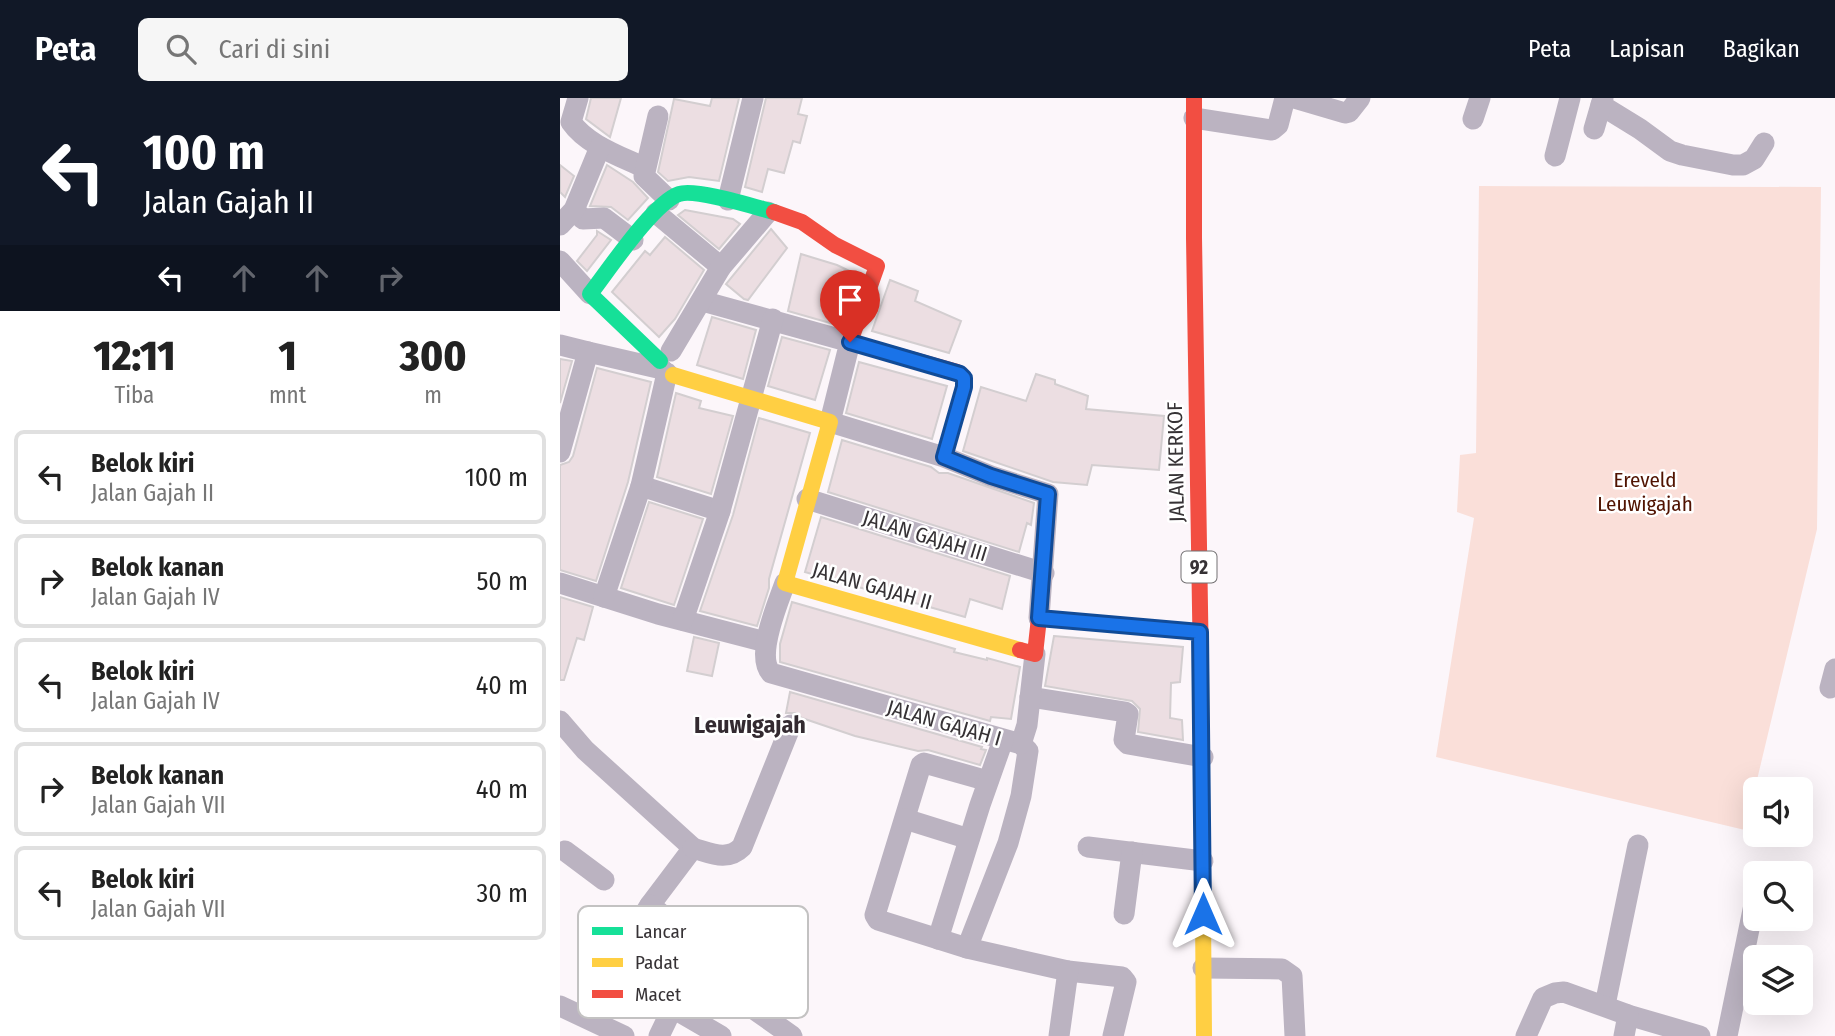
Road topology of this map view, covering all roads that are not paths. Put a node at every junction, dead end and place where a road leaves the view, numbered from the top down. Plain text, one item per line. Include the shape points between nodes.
1 (578, 98) edge
2 (753, 98) edge
3 (1285, 98) edge
4 (1294, 98) edge
5 (1360, 98) edge
6 (1480, 98) edge
7 (1570, 98) edge
8 (1602, 101) edge
9 (1194, 108) edge
10 (658, 116) dead end
11 (1473, 119) dead end
12 (566, 120) edge
13 (1594, 129) dead end
14 (1764, 143) dead end
15 (600, 146) junction
16 (1555, 156) dead end
17 (645, 168) junction
18 (728, 200) junction
19 (663, 206) junction
20 (768, 212) junction
21 (567, 218) edge
22 (633, 240) junction
23 (560, 261) edge
24 (721, 267) junction
25 (590, 294) junction
26 (702, 301) junction
27 (773, 319) junction
28 (850, 342) junction
29 (560, 345) edge
30 (589, 352) junction
31 (667, 366) junction
32 (752, 400) junction
33 (830, 422) junction
34 (560, 452) edge
35 (944, 457) junction
36 (641, 486) junction
37 (807, 499) junction
38 (720, 511) junction
39 (1044, 573) junction
40 (560, 583) edge
41 (785, 583) junction
42 (604, 597) junction
43 (1039, 618) junction
44 (683, 620) junction
45 (1200, 632) junction
46 (766, 642) junction
47 (1034, 654) junction
48 (1030, 697) junction
49 (560, 721) edge
50 (791, 725) dead end
51 (1012, 742) junction
52 (1203, 757) junction
53 (988, 781) junction
54 (905, 819) junction
55 (969, 839) junction
56 (1638, 845) dead end
57 (1088, 847) dead end
58 (693, 848) junction
59 (562, 852) edge
60 (1132, 852) junction
61 (1203, 861) junction
62 (604, 880) dead end
63 (650, 905) edge
64 (1124, 914) dead end
65 (1749, 931) edge
66 (938, 939) junction
67 (967, 948) junction
68 (1203, 968) junction
69 (1068, 971) junction
70 (1605, 1005) junction
71 (560, 1006) edge
72 (578, 1014) edge
73 (586, 1018) edge
74 (668, 1018) edge
75 (692, 1018) edge
76 (766, 1018) edge
77 (1626, 1026) edge
78 (624, 1036) edge
79 (659, 1036) edge
80 (722, 1036) edge
81 (792, 1036) edge
82 (1059, 1036) edge
83 (1113, 1036) edge
84 (1204, 1036) edge
85 (1295, 1036) edge
86 (1526, 1036) edge
87 (1700, 1036) edge
88 (1727, 1036) edge

1 - 12 street
2 - 18 street
3 - 9 street via 1278,125 1272,130
4 - 5 street via 1345,113
6 - 11 street
7 - 16 street
8 - 13 street
8 - 14 street via 1670,151 1703,160 1743,165 1754,159
9 - 45 street, JALAN KERKOF / 92
10 - 17 street
12 - 15 street
15 - 17 street
15 - 21 street
17 - 19 street via 645,178
18 - 19 street via 687,192
18 - 20 street
19 - 22 street
19 - 24 street
20 - 24 street
20 - 28 street via 799,221 877,266
21 - 22 street via 604,218
22 - 25 street
23 - 25 street
24 - 26 street
25 - 31 street
26 - 27 street
26 - 31 street
27 - 28 street
27 - 32 street
28 - 33 street
28 - 35 street via 957,372 964,378
29 - 30 street
30 - 31 street
30 - 34 street
31 - 32 street
31 - 36 street
32 - 33 street
32 - 38 street
33 - 35 street
33 - 37 street, JALAN GAJAH II
35 - 39 street via 1048,494
36 - 38 street
36 - 42 street
37 - 39 street, JALAN GAJAH III
37 - 41 street, JALAN GAJAH II
38 - 44 street
39 - 43 street
40 - 42 street
41 - 46 street
41 - 47 street, JALAN GAJAH II
42 - 44 street
43 - 45 street
43 - 47 street
44 - 46 street
45 - 52 street, JALAN KERKOF / 92
46 - 51 street, JALAN GAJAH I via 766,667 771,673
47 - 48 street
48 - 51 street via 1027,725
48 - 52 street via 1125,712 1124,740 1128,744
49 - 58 street via 585,750
50 - 58 street via 742,847 727,857
51 - 53 street
51 - 67 street, JALAN GAJAH I via 1029,755 1021,796
52 - 61 street, JALAN KERKOF / 92
53 - 54 street via 924,763 918,769
53 - 55 street
54 - 55 street
54 - 66 street via 875,915 878,920
55 - 66 street
56 - 70 street
57 - 60 street
58 - 63 street
59 - 62 street
60 - 61 street
60 - 64 street
61 - 68 street, JALAN KERKOF / 92
65 - 88 street
66 - 67 street
67 - 69 street
68 - 84 street, JALAN KERKOF / 92
68 - 85 street via 1289,973
69 - 82 street
69 - 83 street via 1122,977 1126,982
70 - 77 street
70 - 86 street via 1564,992 1549,995 1539,1003
71 - 72 street
73 - 78 street
74 - 79 street
75 - 80 street
76 - 81 street
77 - 87 street

